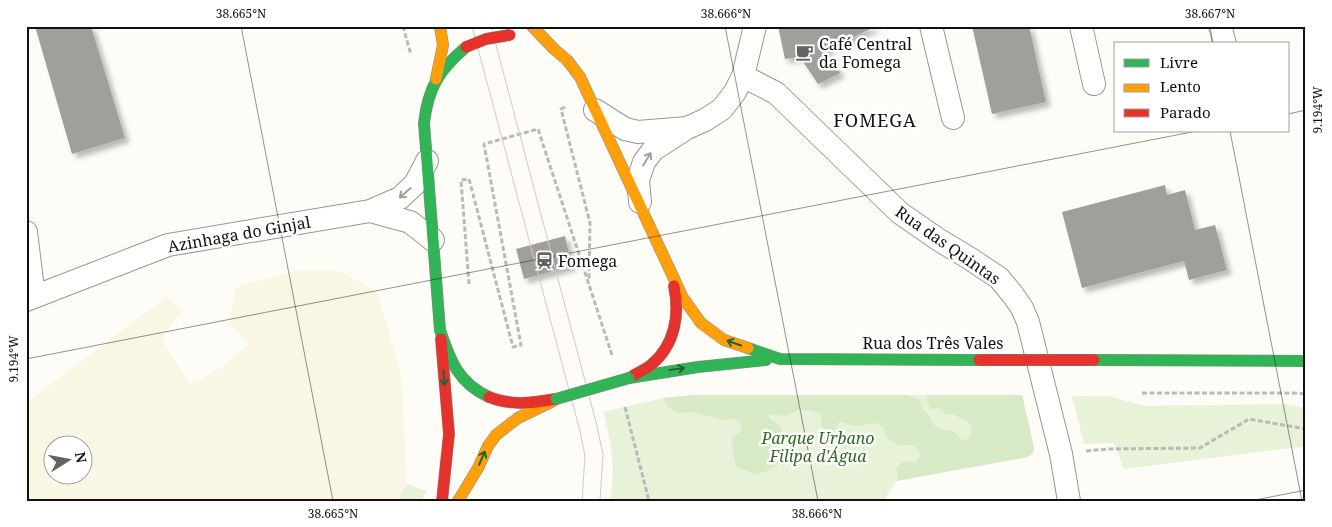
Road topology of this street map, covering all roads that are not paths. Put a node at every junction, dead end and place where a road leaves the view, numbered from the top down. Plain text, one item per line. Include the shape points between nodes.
1 (440, 26) edge
2 (532, 26) edge
3 (755, 26) edge
4 (931, 26) edge
5 (1081, 26) edge
6 (1220, 26) edge
7 (1224, 42) edge
8 (554, 49) junction
9 (743, 76) junction
10 (436, 79) junction
11 (1094, 84) dead end
12 (595, 110) junction
13 (953, 118) dead end
14 (687, 128) junction
15 (427, 161) junction
16 (640, 206) junction
17 (370, 211) junction
18 (26, 232) edge
19 (433, 240) junction
20 (672, 275) junction
21 (30, 298) edge
22 (440, 330) junction
23 (780, 359) junction
24 (1306, 361) edge
25 (629, 378) junction
26 (556, 399) junction
27 (442, 501) edge
28 (458, 501) edge
29 (1069, 501) edge

1 - 10 main road via 443,45
2 - 8 main road, Rua dos Três Vales
3 - 9 street
4 - 13 street
5 - 11 street
6 - 7 street
8 - 10 main road, bridge via 519,37 486,39 466,47 450,60
8 - 12 main road, Rua dos Três Vales via 580,76
9 - 14 street via 722,109
9 - 29 street, Rua das Quintas via 776,93 900,213 999,278 1013,295 1028,322 1061,454
10 - 15 main road via 425,110
12 - 14 street via 638,132
12 - 16 main road, Rua dos Três Vales
16 -> 14 street via 638,180 644,162 653,150
15 -> 17 street, Azinhaga do Ginjal via 415,184 400,198
15 - 19 main road
16 - 20 main road, Rua dos Três Vales
17 - 19 street, Azinhaga do Ginjal via 410,222
17 - 21 street, Azinhaga do Ginjal via 168,245
18 - 21 street
19 - 22 main road
23 -> 20 main road, Rua dos Três Vales via 724,340 701,323
20 - 25 main road via 677,295 675,332 651,365
22 - 26 main road via 460,376 486,397 525,404
22 -> 27 main road via 449,434
23 - 24 main road, Rua dos Três Vales, bridge
25 -> 23 main road via 720,363
25 - 26 main road, bridge
28 -> 26 main road via 488,445 498,434 511,421

